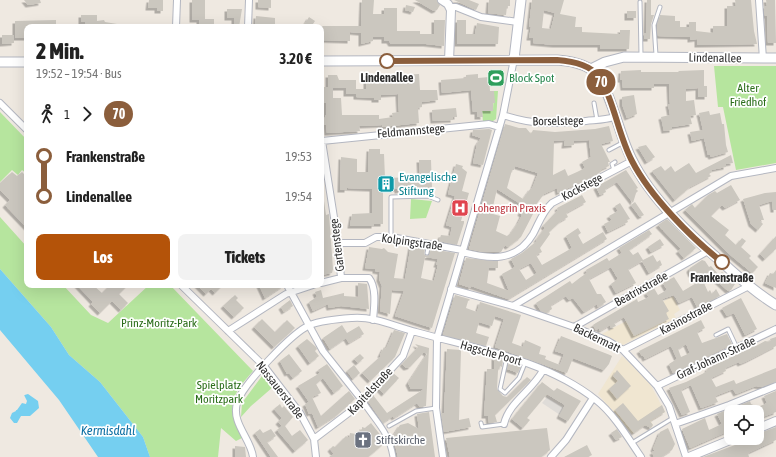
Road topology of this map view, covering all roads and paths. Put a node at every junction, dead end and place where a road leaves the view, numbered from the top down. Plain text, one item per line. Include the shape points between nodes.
1 (177, 0) edge
2 (249, 0) edge
3 (442, 0) edge
4 (521, 0) edge
5 (759, 0) edge
6 (640, 2) dead end
7 (450, 7) junction
8 (660, 7) dead end
9 (514, 22) junction
10 (176, 24) edge
11 (248, 24) edge
12 (640, 57) junction
13 (656, 57) junction
14 (776, 58) edge
15 (514, 59) junction
16 (763, 59) junction
17 (324, 61) edge
18 (450, 61) junction
19 (0, 62) edge
20 (24, 62) edge
21 (591, 69) junction
22 (0, 103) edge
23 (594, 103) dead end
24 (503, 115) junction
25 (614, 117) junction
26 (597, 120) junction
27 (24, 127) edge
28 (499, 127) junction
29 (324, 141) edge
30 (624, 142) junction
31 (609, 150) dead end
32 (324, 154) edge
33 (632, 161) junction
34 (615, 162) dead end
35 (776, 168) edge
36 (614, 170) junction
37 (438, 200) dead end
38 (670, 213) junction
39 (391, 237) junction
40 (338, 243) junction
41 (429, 244) junction
42 (462, 251) junction
43 (708, 251) junction
44 (427, 253) dead end
45 (341, 278) junction
46 (324, 282) edge
47 (749, 286) junction
48 (184, 288) edge
49 (288, 288) edge
50 (303, 288) edge
51 (451, 289) junction
52 (290, 292) junction
53 (776, 305) edge
54 (513, 306) junction
55 (372, 320) junction
56 (309, 325) junction
57 (574, 327) junction
58 (776, 329) edge
59 (228, 331) junction
60 (412, 331) junction
61 (716, 335) dead end
62 (437, 338) junction
63 (737, 348) junction
64 (623, 350) junction
65 (507, 357) junction
66 (525, 363) junction
67 (264, 366) junction
68 (543, 370) junction
69 (657, 386) junction
70 (776, 386) edge
71 (593, 398) junction
72 (362, 400) junction
73 (436, 408) junction
74 (674, 421) junction
75 (776, 421) edge
76 (481, 423) dead end
77 (504, 424) joint
78 (389, 426) dead end
79 (764, 426) edge
80 (314, 439) junction
81 (724, 442) edge
82 (632, 444) junction
83 (253, 457) edge
84 (316, 457) edge
85 (393, 457) edge
86 (443, 457) edge
87 (552, 457) edge
88 (641, 457) edge
89 (687, 457) edge

1 - 10 street
2 - 11 street
3 - 7 street
4 - 9 main road
5 - 16 street
6 - 12 lane
7 - 9 street via 481,17
7 - 18 street
8 - 13 lane via 654,25
9 - 15 main road
12 - 13 main road, Lindenallee
12 - 21 main road, Lindenallee via 610,60
13 - 16 main road, Lindenallee
14 - 16 main road, Lindenallee
15 - 18 main road
15 - 21 main road via 566,61
15 - 24 street
17 - 18 main road
19 - 20 main road
21 - 25 main road via 603,85
22 - 27 street
23 - 26 lane
24 - 26 street, Borselstege via 522,122 551,127
24 - 28 street
25 - 26 street, Borselstege
25 - 30 main road
28 - 29 street, Feldmannstege via 490,124
28 - 42 street
30 - 31 lane
30 - 33 main road
32 - 40 street, Gartenstege
33 - 36 street, Kockstege
33 - 38 main road
34 - 36 lane via 612,164
35 - 38 street via 731,176
36 - 42 street, Kockstege via 552,203 545,209 532,235 521,248 510,254 495,258
37 - 39 lane via 428,196 391,197
38 - 43 main road
38 - 54 street
39 - 40 street, Kolpingstraße via 376,237 365,243
39 - 41 street, Kolpingstraße
40 - 45 street, Gartenstege
41 - 42 street, Kolpingstraße
41 - 44 lane
42 - 51 street
43 - 47 main road
43 - 57 street, Beatrixstraße
45 - 46 street
45 - 55 street via 369,278 372,282
47 - 53 main road
47 - 64 street, Kasinostraße
48 - 59 street, Nassauerstraße
49 - 52 street
50 - 52 street
51 - 54 street, Backermatt
51 - 62 street
52 - 56 street
52 - 59 street
54 - 57 street, Backermatt
55 - 56 street, Hagsche Poort via 354,318
55 - 60 street, Hagsche Poort via 395,324
56 - 67 street
56 - 72 street via 323,351
57 - 64 street, Backermatt via 608,340
58 - 63 street, Graf-Johann-Straße
59 - 67 street, Nassauerstraße
60 - 62 street, Hagsche Poort
60 - 72 street, Kapitelstraße via 403,356
61 - 63 lane via 728,330
62 - 65 street, Hagsche Poort
62 - 73 street
63 - 69 street, Graf-Johann-Straße
64 - 69 street, Backermatt
65 - 66 street, Hagsche Poort
65 - 66 lane via 500,389 505,393 520,378
66 - 68 street, Hagsche Poort
67 - 80 street, Nassauerstraße via 300,413
67 - 83 street via 254,376 237,403 236,411 237,420 248,440
68 - 71 street, Hagsche Poort via 569,382
68 - 77 street via 539,378 509,410
69 - 74 street, Backermatt via 669,406
70 - 74 street via 729,405
71 - 82 street, Hagsche Poort via 603,406
71 - 87 street
72 - 80 street, Kapitelstraße via 343,419
72 - 85 street via 390,441
73 - 78 lane via 416,411
73 - 86 street
74 - 82 lane
74 - 89 street, Backermatt
75 - 79 street
76 - 77 lane via 482,428
80 - 84 street, Nassauerstraße
81 - 89 street
82 - 88 street, Hagsche Poort

